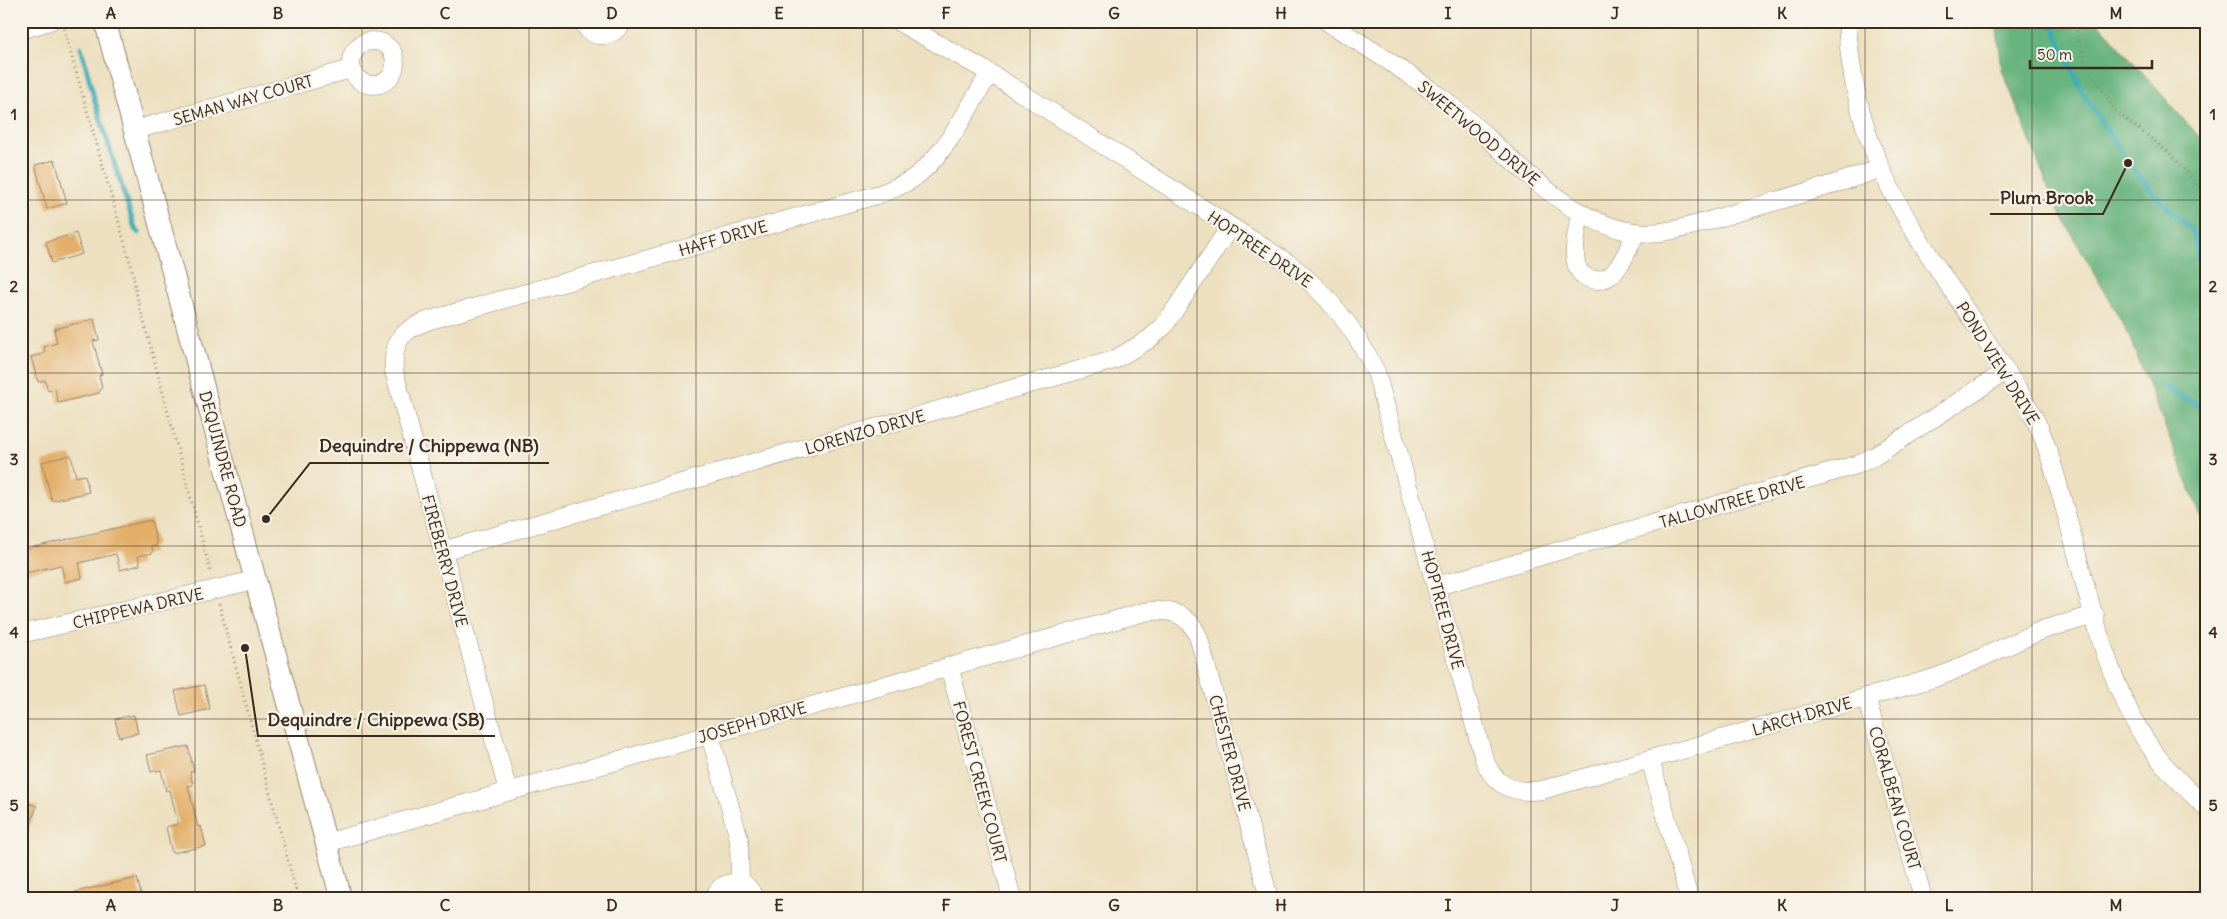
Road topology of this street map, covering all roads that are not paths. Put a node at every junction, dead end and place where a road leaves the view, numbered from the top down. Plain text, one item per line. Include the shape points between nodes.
1 (105, 21) edge
2 (583, 21) edge
3 (624, 21) edge
4 (897, 21) edge
5 (1326, 21) edge
6 (1847, 21) edge
7 (57, 26) edge
8 (21, 30) edge
9 (352, 70) dead end
10 (990, 73) junction
11 (134, 130) junction
12 (1879, 168) junction
13 (1580, 214) junction
14 (1230, 226) junction
15 (1636, 232) junction
16 (405, 332) joint
17 (2006, 371) junction
18 (442, 551) junction
19 (255, 580) junction
20 (1437, 586) junction
21 (1180, 614) joint
22 (2095, 614) junction
23 (21, 634) edge
24 (948, 666) junction
25 (1866, 697) junction
26 (710, 735) junction
27 (1650, 759) junction
28 (1504, 786) joint
29 (508, 791) junction
30 (2206, 808) edge
31 (326, 842) junction
32 (740, 883) junction
33 (341, 898) edge
34 (714, 898) edge
35 (756, 898) edge
36 (1012, 898) edge
37 (1269, 898) edge
38 (1689, 898) edge
39 (1923, 898) edge

1 - 11 main road, DEQUINDRE ROAD
2 - 3 street via 589,30 602,36 615,32
4 - 10 street, HOPTREE DRIVE
5 - 13 street, SWEETWOOD DRIVE via 1443,99
6 - 12 street, POND VIEW DRIVE via 1858,107
7 - 8 street
9 - 11 street, SEMAN WAY COURT
10 - 14 street, HOPTREE DRIVE
10 - 16 street, HAFF DRIVE via 941,150 915,177 899,186 430,320
11 - 19 main road, DEQUINDRE ROAD
12 - 15 street, SWEETWOOD DRIVE via 1840,183 1670,231
12 - 17 street, POND VIEW DRIVE via 1910,226
13 - 15 street, SWEETWOOD DRIVE via 1598,223
13 - 15 street via 1575,260 1579,270 1596,280 1616,272
14 - 18 street, LORENZO DRIVE via 1164,326 1148,340 1114,360
14 - 20 street, HOPTREE DRIVE via 1307,278 1342,315 1367,352 1384,394
16 - 18 street, FIREBERRY DRIVE via 396,344 394,371
17 - 20 street, TALLOWTREE DRIVE via 1876,456 1856,465
17 - 22 street, POND VIEW DRIVE via 2029,408 2051,458
18 - 29 street, FIREBERRY DRIVE
19 - 23 street, CHIPPEWA DRIVE
19 - 31 main road, DEQUINDRE ROAD
20 - 28 street, HOPTREE DRIVE via 1484,759 1488,770
21 - 24 street, JOSEPH DRIVE via 1144,612
21 - 37 street, CHESTER DRIVE via 1189,620 1199,639
22 - 25 street, LARCH DRIVE via 2042,630 1948,673
22 - 30 street, POND VIEW DRIVE via 2116,683 2141,733 2159,760
24 - 26 street, JOSEPH DRIVE
24 - 36 street, FOREST CREEK COURT
25 - 27 street, LARCH DRIVE
25 - 39 street, CORALBEAN COURT
26 - 29 street, JOSEPH DRIVE
26 - 32 street via 739,839
27 - 28 street, LARCH DRIVE via 1542,790 1516,791
27 - 38 street
29 - 31 street, JOSEPH DRIVE
31 - 33 main road, DEQUINDRE ROAD
32 - 34 street via 725,884
32 - 35 street via 752,890

